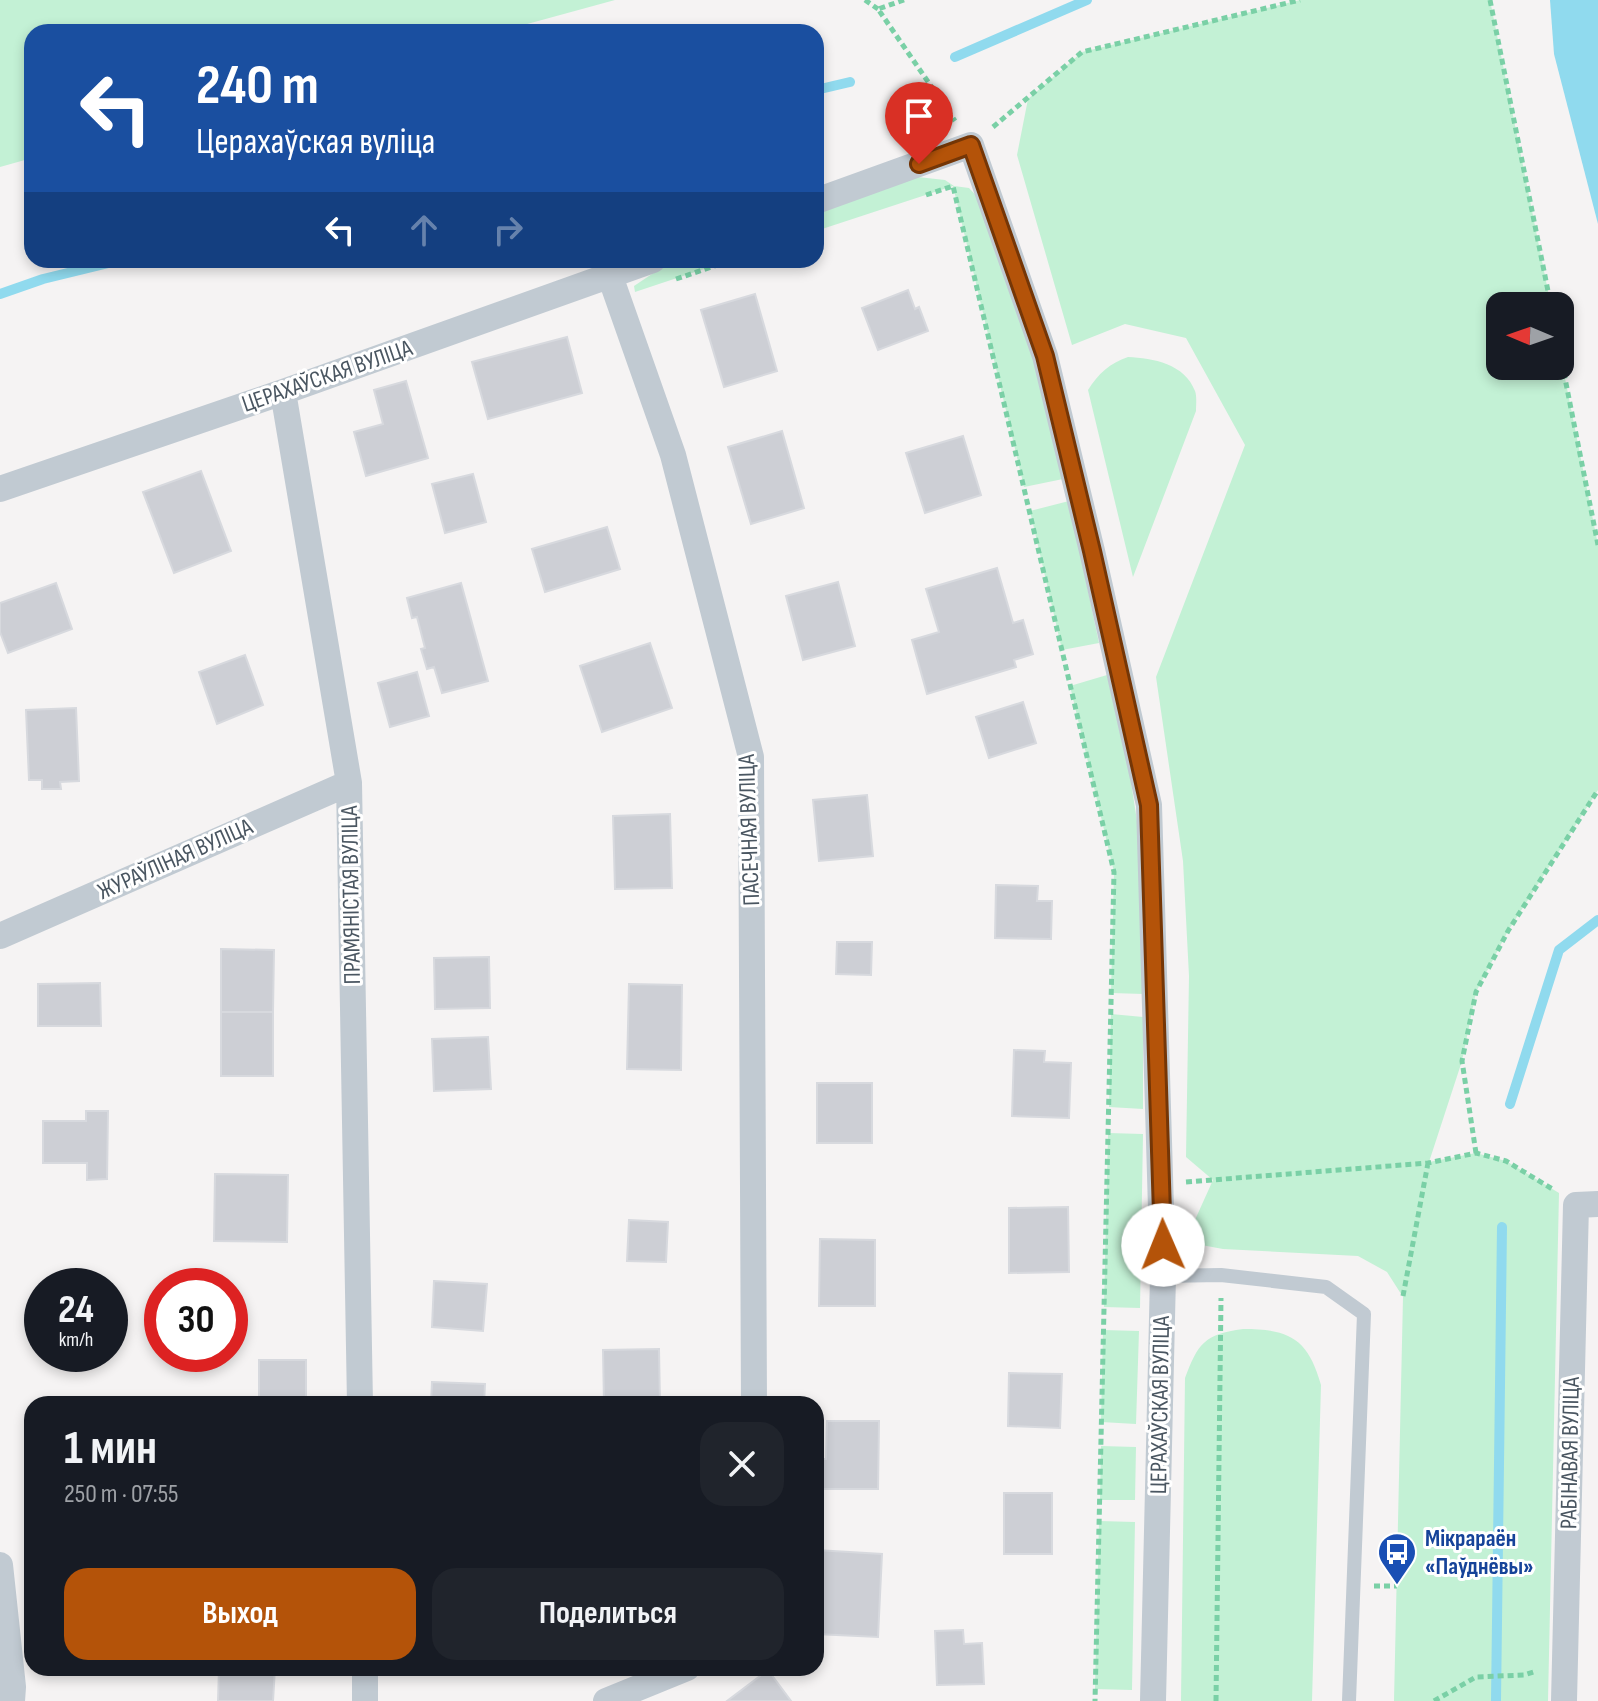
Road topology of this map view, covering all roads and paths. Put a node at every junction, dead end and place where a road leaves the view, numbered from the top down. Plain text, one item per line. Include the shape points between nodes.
1 (865, 0) edge
2 (904, 0) edge
3 (1300, 0) edge
4 (1490, 0) edge
5 (878, 9) junction
6 (971, 145) junction
7 (953, 186) dead end
8 (824, 198) edge
9 (683, 268) edge
10 (658, 272) edge
11 (610, 276) junction
12 (1548, 292) edge
13 (1565, 380) edge
14 (283, 392) junction
15 (0, 489) edge
16 (1598, 545) edge
17 (349, 783) junction
18 (1598, 790) edge
19 (0, 936) edge
20 (1476, 1153) junction
21 (1428, 1163) junction
22 (1161, 1184) junction
23 (1587, 1204) edge
24 (1221, 1275) junction
25 (1163, 1276) junction
26 (1403, 1296) dead end
27 (360, 1396) edge
28 (754, 1396) edge
29 (0, 1565) edge
30 (1524, 1675) dead end
31 (365, 1676) edge
32 (667, 1676) edge
33 (12, 1701) edge
34 (365, 1701) edge
35 (606, 1701) edge
36 (1095, 1701) edge
37 (1153, 1701) edge
38 (1216, 1701) edge
39 (1349, 1701) edge
40 (1434, 1701) edge
41 (1564, 1701) edge

1 - 5 path
2 - 5 path
3 - 6 path via 1082,52
4 - 12 path
5 - 6 path
6 - 8 street
6 - 22 street, ЦЕРАХАЎСКАЯ ВУЛІЦА via 1045,356 1149,805
7 - 36 path via 1114,872
9 - 10 path
10 - 11 street, ЦЕРАХАЎСКАЯ ВУЛІЦА
11 - 14 street, ЦЕРАХАЎСКАЯ ВУЛІЦА
11 - 28 street, ПАСЕЧНАЯ ВУЛІЦА via 673,455 751,757
13 - 16 path
14 - 15 street, ЦЕРАХАЎСКАЯ ВУЛІЦА
14 - 17 street, ПРАМЯНІСТАЯ ВУЛІЦА
17 - 19 street, ЖУРАЎЛІНАЯ ВУЛІЦА
17 - 27 street, ПРАМЯНІСТАЯ ВУЛІЦА
18 - 20 path via 1508,931 1476,992 1462,1061
20 - 21 path
20 - 23 path via 1506,1161
21 - 22 path
21 - 26 path
22 - 25 street, ЦЕРАХАЎСКАЯ ВУЛІЦА
23 - 41 street, РАБІНАВАЯ ВУЛІЦА
24 - 25 lane
24 - 38 path
24 - 39 lane via 1326,1287 1364,1314
25 - 37 street, ЦЕРАХАЎСКАЯ ВУЛІЦА
29 - 33 street
30 - 40 path via 1476,1677
31 - 34 street
32 - 35 street

